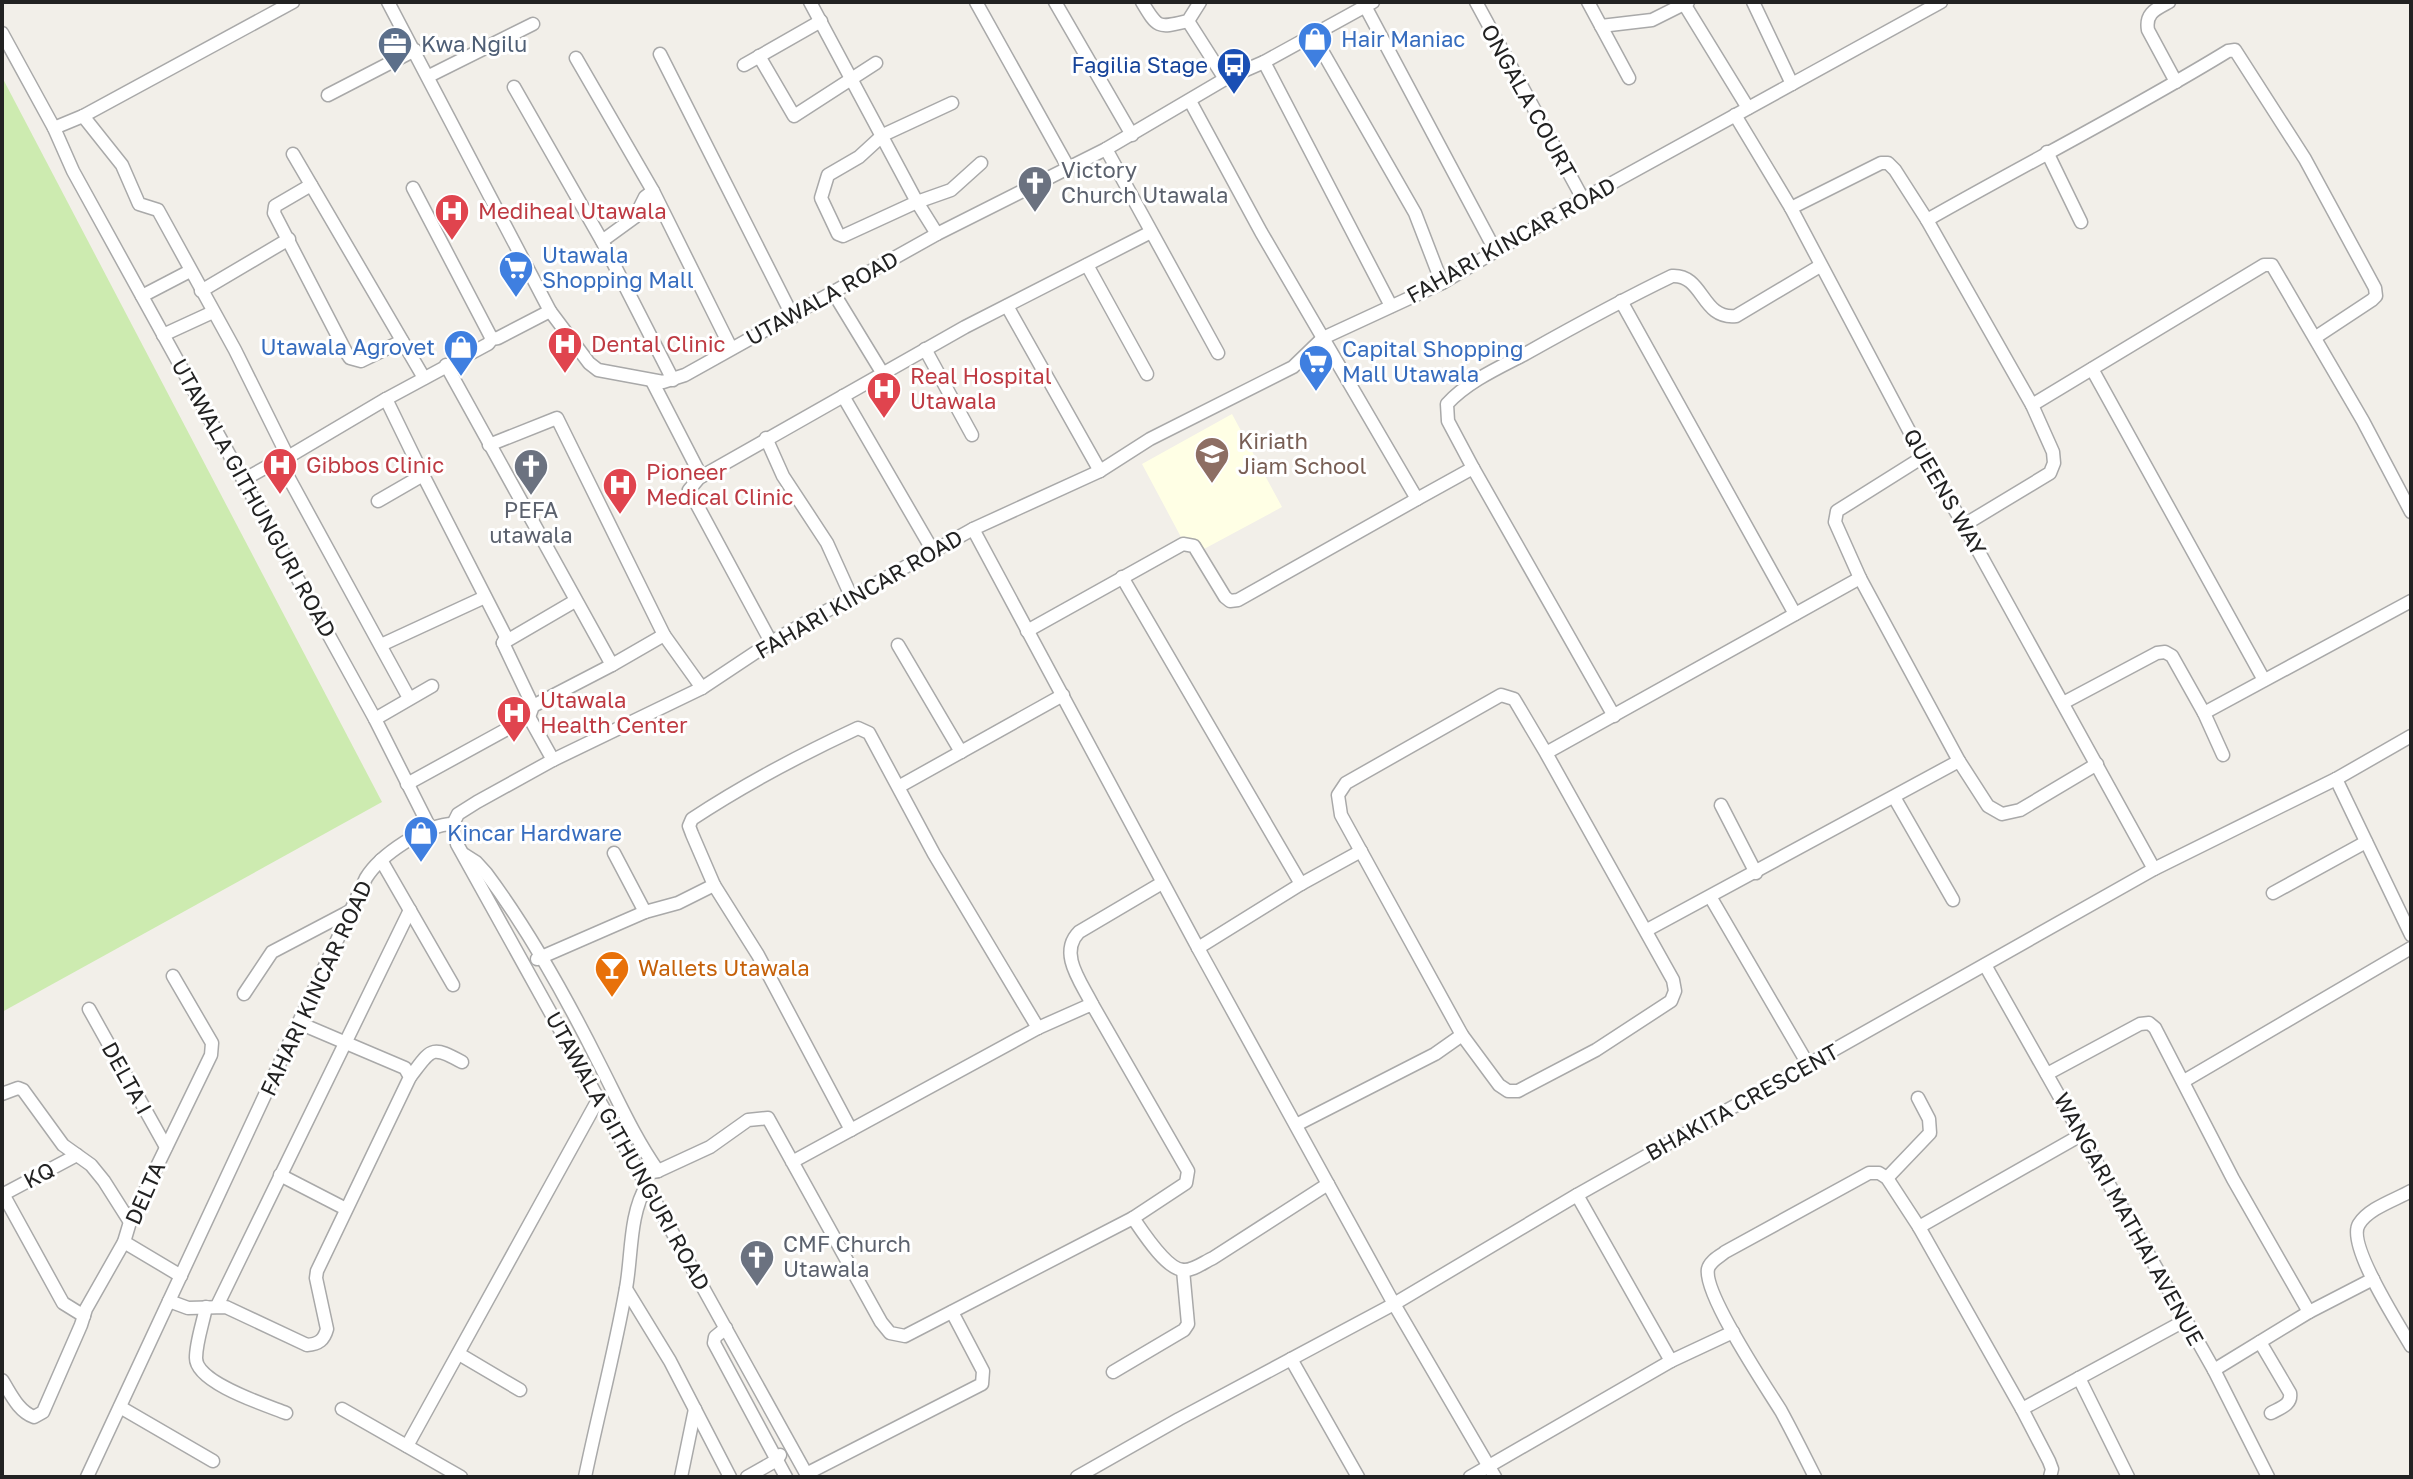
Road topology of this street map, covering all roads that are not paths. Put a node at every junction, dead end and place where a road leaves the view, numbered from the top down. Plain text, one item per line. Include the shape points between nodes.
1 (293, 2) edge
2 (388, 2) edge
3 (810, 2) edge
4 (976, 2) edge
5 (1055, 2) edge
6 (1142, 2) edge
7 (1200, 2) edge
8 (1476, 2) edge
9 (1588, 2) edge
10 (1753, 2) edge
11 (1941, 2) edge
12 (2169, 2) edge
13 (1685, 3) edge
14 (1369, 4) edge
15 (821, 21) junction
16 (1188, 21) junction
17 (533, 24) dead end
18 (1601, 26) junction
19 (2, 33) edge
20 (1313, 35) junction
21 (415, 50) junction
22 (660, 54) dead end
23 (759, 56) junction
24 (576, 58) dead end
25 (1264, 62) junction
26 (876, 63) dead end
27 (744, 65) dead end
28 (429, 76) junction
29 (851, 77) junction
30 (1629, 78) dead end
31 (1225, 79) junction
32 (2176, 82) junction
33 (1792, 84) junction
34 (514, 87) dead end
35 (328, 95) dead end
36 (1190, 101) junction
37 (952, 103) dead end
38 (1748, 108) junction
39 (1735, 115) junction
40 (83, 116) junction
41 (54, 128) junction
42 (883, 135) junction
43 (1132, 135) junction
44 (1106, 149) junction
45 (2047, 152) junction
46 (293, 154) dead end
47 (981, 163) dead end
48 (1068, 167) junction
49 (311, 185) junction
50 (413, 188) dead end
51 (653, 191) junction
52 (1583, 199) junction
53 (917, 202) junction
54 (1791, 208) junction
55 (1927, 220) junction
56 (2081, 222) dead end
57 (1151, 232) junction
58 (937, 234) junction
59 (289, 239) junction
60 (602, 241) junction
61 (1495, 250) junction
62 (1087, 265) junction
63 (1820, 266) junction
64 (190, 271) junction
65 (1442, 283) junction
66 (201, 291) junction
67 (833, 292) junction
68 (142, 296) junction
69 (1621, 301) junction
70 (1007, 306) junction
71 (1391, 306) junction
72 (550, 311) junction
73 (213, 312) junction
74 (793, 317) junction
75 (163, 335) junction
76 (2316, 337) junction
77 (1323, 338) junction
78 (492, 339) junction
79 (402, 341) junction
80 (731, 348) junction
81 (925, 349) junction
82 (1218, 353) dead end
83 (446, 365) junction
84 (2092, 369) junction
85 (883, 374) junction
86 (1147, 374) dead end
87 (424, 378) junction
88 (673, 380) junction
89 (652, 381) junction
90 (843, 396) junction
91 (386, 399) junction
92 (2032, 405) junction
93 (972, 435) dead end
94 (766, 438) junction
95 (489, 445) junction
96 (1923, 457) junction
97 (284, 459) junction
98 (1473, 468) junction
99 (1100, 471) junction
100 (423, 475) junction
101 (701, 476) junction
102 (243, 480) junction
103 (1417, 499) junction
104 (378, 501) dead end
105 (2411, 512) edge
106 (1964, 525) junction
107 (973, 529) junction
108 (933, 551) junction
109 (1122, 577) junction
110 (1860, 578) junction
111 (851, 596) junction
112 (485, 597) junction
113 (575, 601) junction
114 (2411, 601) edge
115 (1795, 614) junction
116 (1027, 631) junction
117 (664, 635) junction
118 (771, 642) junction
119 (503, 643) junction
120 (381, 645) junction
121 (898, 645) dead end
122 (612, 665) junction
123 (2264, 680) junction
124 (432, 686) dead end
125 (702, 688) junction
126 (1063, 695) junction
127 (409, 698) junction
128 (2063, 703) junction
129 (531, 711) junction
130 (2204, 713) junction
131 (1614, 716) junction
132 (375, 719) junction
133 (2411, 736) edge
134 (961, 752) junction
135 (1546, 753) junction
136 (2223, 755) dead end
137 (553, 760) junction
138 (1959, 761) junction
139 (2097, 764) junction
140 (2336, 779) junction
141 (407, 784) junction
142 (900, 786) junction
143 (1894, 797) junction
144 (1721, 805) dead end
145 (453, 824) junction
146 (430, 828) junction
147 (2366, 842) junction
148 (1361, 851) junction
149 (614, 853) dead end
150 (463, 854) junction
151 (381, 860) junction
152 (2154, 869) junction
153 (1756, 873) junction
154 (1162, 883) junction
155 (1301, 884) junction
156 (714, 885) junction
157 (2273, 893) dead end
158 (1711, 898) junction
159 (1953, 900) dead end
160 (512, 909) junction
161 (352, 910) junction
162 (410, 910) junction
163 (645, 912) junction
164 (498, 917) junction
165 (1647, 930) junction
166 (2411, 935) edge
167 (1198, 948) junction
168 (2411, 948) edge
169 (542, 956) junction
170 (525, 965) junction
171 (1985, 965) junction
172 (173, 976) dead end
173 (453, 985) dead end
174 (244, 994) dead end
175 (1092, 1004) junction
176 (89, 1009) dead end
177 (299, 1023) junction
178 (1038, 1028) junction
179 (1462, 1035) junction
180 (344, 1042) junction
181 (598, 1061) junction
182 (462, 1062) dead end
183 (1809, 1066) junction
184 (583, 1069) junction
185 (2047, 1074) junction
186 (410, 1077) junction
187 (2184, 1081) junction
188 (2, 1094) edge
189 (599, 1098) junction
190 (1918, 1098) dead end
191 (1296, 1125) junction
192 (851, 1130) junction
193 (2081, 1135) junction
194 (630, 1142) junction
195 (166, 1147) junction
196 (77, 1155) junction
197 (792, 1162) junction
198 (658, 1171) junction
199 (280, 1175) junction
200 (1887, 1178) junction
201 (644, 1180) junction
202 (1328, 1184) junction
203 (2411, 1191) edge
204 (2, 1194) edge
205 (1577, 1195) junction
206 (346, 1209) junction
207 (1133, 1218) junction
208 (130, 1222) junction
209 (1919, 1227) junction
210 (124, 1242) junction
211 (1183, 1270) junction
212 (181, 1276) junction
213 (2373, 1279) junction
214 (626, 1289) junction
215 (169, 1301) junction
216 (1394, 1304) junction
217 (212, 1307) junction
218 (952, 1312) junction
219 (2309, 1312) junction
220 (84, 1316) junction
221 (2186, 1320) junction
222 (726, 1328) junction
223 (1733, 1332) junction
224 (2260, 1342) junction
225 (2411, 1346) edge
226 (459, 1354) junction
227 (1291, 1359) junction
228 (1671, 1361) junction
229 (2214, 1370) junction
230 (1113, 1372) dead end
231 (2079, 1378) junction
232 (2, 1380) edge
233 (520, 1390) dead end
234 (760, 1390) junction
235 (746, 1398) junction
236 (120, 1407) junction
237 (342, 1409) dead end
238 (695, 1409) junction
239 (2022, 1409) junction
240 (286, 1413) dead end
241 (2271, 1413) dead end
242 (789, 1443) junction
243 (407, 1446) junction
244 (777, 1460) junction
245 (213, 1461) dead end
246 (1492, 1472) edge
247 (807, 1476) edge
248 (87, 1477) edge
249 (461, 1477) edge
250 (585, 1477) edge
251 (681, 1477) edge
252 (730, 1477) edge
253 (747, 1477) edge
254 (786, 1477) edge
255 (1077, 1477) edge
256 (1358, 1477) edge
257 (1470, 1477) edge
258 (1815, 1477) edge
259 (2050, 1477) edge
260 (2128, 1477) edge
261 (2268, 1477) edge

1 - 40 street
2 - 21 street, UTAWALA ROAD
3 - 15 street
4 - 48 street
5 - 43 street
6 - 16 street via 1158,26
7 - 16 street
8 - 52 street, ONGALA COURT
9 - 18 street
10 - 33 street
11 - 33 street, FAHARI KINCAR ROAD
12 - 32 street via 2150,13 2147,21
13 - 18 street via 1652,20
13 - 38 street
14 - 20 street, UTAWALA ROAD
14 - 61 street
15 - 23 street
15 - 29 street
16 - 31 street
17 - 28 street
18 - 30 street
19 - 41 street, UTAWALA GITHUNGURI ROAD
20 - 25 street, UTAWALA ROAD
20 - 65 street via 1415,213
21 - 28 street, UTAWALA ROAD
21 - 35 street
22 - 74 street
23 - 27 street
23 - 29 street via 794,116
24 - 51 street
25 - 31 street, UTAWALA ROAD
25 - 71 street
26 - 29 street
28 - 72 street, UTAWALA ROAD
29 - 42 street
31 - 36 street, UTAWALA ROAD
32 - 45 street
32 - 76 street via 2235,50 2312,172 2376,296
33 - 38 street, FAHARI KINCAR ROAD
34 - 60 street
36 - 43 street, UTAWALA ROAD
36 - 77 street
37 - 42 street
38 - 39 street, FAHARI KINCAR ROAD
39 - 52 street, FAHARI KINCAR ROAD
39 - 54 street, QUEENS WAY
40 - 41 street
40 - 64 street via 122,165 139,204 158,210
41 - 68 street, UTAWALA GITHUNGURI ROAD
42 - 53 street
42 - 53 street via 828,175 821,198 838,234
43 - 44 street, UTAWALA ROAD
44 - 48 street, UTAWALA ROAD
44 - 57 street
45 - 55 street
45 - 56 street
46 - 49 street
47 - 53 street via 951,190
48 - 58 street, UTAWALA ROAD
49 - 59 street via 274,209
49 - 79 street
50 - 78 street
51 - 60 street via 635,217
51 - 80 street
52 - 61 street, FAHARI KINCAR ROAD
53 - 58 street
54 - 55 street via 1888,163
54 - 63 street, QUEENS WAY
55 - 92 street
57 - 62 street
57 - 82 street
58 - 67 street, UTAWALA ROAD
59 - 66 street
59 - 79 street via 350,358 366,360
60 - 88 street
61 - 65 street, FAHARI KINCAR ROAD
62 - 70 street
62 - 86 street
63 - 69 street via 1736,316 1715,313 1690,280 1680,276
63 - 96 street, QUEENS WAY
64 - 66 street
64 - 68 street
65 - 71 street, FAHARI KINCAR ROAD
66 - 73 street
67 - 74 street, UTAWALA ROAD
67 - 85 street
68 - 75 street, UTAWALA GITHUNGURI ROAD
69 - 98 street via 1457,393 1447,404 1448,421
69 - 115 street
70 - 81 street
70 - 99 street
71 - 77 street, FAHARI KINCAR ROAD
72 - 78 street
72 - 89 street, UTAWALA ROAD via 598,370
73 - 75 street
73 - 97 street
74 - 80 street, UTAWALA ROAD
75 - 102 street, UTAWALA GITHUNGURI ROAD
76 - 84 street via 2278,271 2264,265
76 - 105 street
77 - 99 street, FAHARI KINCAR ROAD via 1293,367 1150,439
77 - 103 street
78 - 83 street
79 - 87 street
80 - 88 street, UTAWALA ROAD
81 - 85 street
81 - 93 street
83 - 87 street
83 - 95 street
84 - 92 street
84 - 123 street
85 - 90 street
87 - 91 street
88 - 89 street, UTAWALA ROAD
89 - 101 street
90 - 94 street
90 - 108 street
91 - 97 street
91 - 100 street
92 - 106 street via 2053,452 2050,473
94 - 101 street
94 - 111 street
95 - 113 street
95 - 117 street via 557,418
96 - 106 street, QUEENS WAY
96 - 110 street via 1837,511 1835,522
97 - 102 street
97 - 120 street
98 - 103 street
98 - 131 street
99 - 107 street, FAHARI KINCAR ROAD
100 - 104 street
100 - 112 street
101 - 118 street via 689,490
102 - 132 street, UTAWALA GITHUNGURI ROAD
103 - 109 street via 1238,600 1225,597 1190,544
106 - 128 street, QUEENS WAY
107 - 108 street, FAHARI KINCAR ROAD
107 - 116 street
108 - 111 street, FAHARI KINCAR ROAD
109 - 116 street
109 - 155 street
110 - 115 street
110 - 138 street
111 - 118 street, FAHARI KINCAR ROAD
112 - 119 street via 506,637
112 - 120 street
113 - 119 street
113 - 122 street
114 - 123 street
115 - 131 street
116 - 126 street
117 - 122 street
117 - 125 street
118 - 125 street, FAHARI KINCAR ROAD
119 - 129 street
120 - 127 street
121 - 134 street
122 - 129 street
123 - 130 street
124 - 127 street
125 - 137 street, FAHARI KINCAR ROAD
126 - 134 street
126 - 154 street
127 - 132 street
128 - 130 street via 2165,652
128 - 139 street, QUEENS WAY
129 - 137 street
129 - 141 street
130 - 136 street
131 - 135 street
132 - 141 street, UTAWALA GITHUNGURI ROAD
133 - 140 street, BHAKITA CRESCENT
134 - 142 street
135 - 148 street via 1514,699 1501,695 1346,783 1338,805
135 - 165 street
137 - 145 street, FAHARI KINCAR ROAD via 458,814
138 - 139 street via 1988,806 2002,814 2020,810
138 - 143 street
139 - 152 street, QUEENS WAY
140 - 147 street
140 - 152 street, BHAKITA CRESCENT
141 - 146 street, UTAWALA GITHUNGURI ROAD
142 - 156 street via 869,733 858,728 750,782 689,826
142 - 178 street via 934,854
143 - 153 street
143 - 159 street
144 - 153 street
145 - 146 street, FAHARI KINCAR ROAD
145 - 150 street, UTAWALA GITHUNGURI ROAD
146 - 151 street, FAHARI KINCAR ROAD
147 - 157 street
147 - 166 street
148 - 155 street
148 - 179 street
149 - 163 street
150 - 160 street via 476,862
150 - 164 street, UTAWALA GITHUNGURI ROAD
151 - 161 street, FAHARI KINCAR ROAD
151 - 162 street
152 - 171 street, BHAKITA CRESCENT
153 - 158 street
154 - 167 street
154 - 175 street via 1072,939 1070,956
155 - 167 street
156 - 163 street
156 - 192 street via 758,955
158 - 165 street
158 - 183 street
160 - 164 street
160 - 169 street
161 - 174 street via 272,952
161 - 177 street, FAHARI KINCAR ROAD
162 - 173 street
162 - 180 street
163 - 169 street
164 - 170 street, UTAWALA GITHUNGURI ROAD
165 - 179 street via 1673,980 1671,1001 1596,1050 1518,1091 1508,1091
167 - 191 street
168 - 187 street
169 - 170 street
169 - 181 street
170 - 184 street, UTAWALA GITHUNGURI ROAD
171 - 183 street, BHAKITA CRESCENT
171 - 185 street, WANGARI MATHAI AVENUE
172 - 195 street, DELTA via 213,1048
175 - 178 street
175 - 207 street via 1188,1171 1186,1183
176 - 195 street, DELTA I
177 - 180 street
177 - 212 street, FAHARI KINCAR ROAD
178 - 192 street
179 - 191 street
180 - 186 street via 405,1068
180 - 199 street
181 - 184 street
181 - 194 street
182 - 186 street via 434,1051
183 - 205 street, BHAKITA CRESCENT
184 - 189 street, UTAWALA GITHUNGURI ROAD
185 - 187 street via 2149,1023
185 - 193 street, WANGARI MATHAI AVENUE
186 - 206 street
187 - 219 street
188 - 196 street via 23,1090 63,1145
189 - 194 street, UTAWALA GITHUNGURI ROAD
189 - 226 street
190 - 200 street via 1930,1133
191 - 202 street
192 - 197 street
193 - 209 street
193 - 221 street, WANGARI MATHAI AVENUE
194 - 198 street
194 - 201 street, UTAWALA GITHUNGURI ROAD
195 - 208 street, DELTA
196 - 204 street, KQ
196 - 208 street via 104,1181
197 - 198 street via 768,1118 755,1118
197 - 218 street via 890,1333 905,1336
198 - 201 street
199 - 206 street
199 - 217 street
200 - 209 street
200 - 223 street via 1869,1173 1711,1262 1708,1280
201 - 214 street
201 - 222 street, UTAWALA GITHUNGURI ROAD
202 - 211 street via 1213,1258
202 - 216 street
203 - 213 street via 2357,1226
204 - 220 street via 63,1303
205 - 216 street, BHAKITA CRESCENT
205 - 228 street
206 - 217 street via 317,1271 327,1329 320,1342 307,1345 226,1307
207 - 211 street via 1171,1265
207 - 218 street
208 - 210 street, DELTA
209 - 239 street
210 - 212 street
210 - 220 street, DELTA
211 - 230 street via 1188,1324 1184,1330
212 - 215 street, FAHARI KINCAR ROAD
213 - 219 street
213 - 225 street
214 - 238 street
214 - 250 street
215 - 217 street via 188,1308
215 - 236 street, FAHARI KINCAR ROAD
216 - 227 street, BHAKITA CRESCENT
216 - 246 street
217 - 240 street via 195,1357 200,1368 220,1386
218 - 247 street via 983,1371 982,1384
219 - 224 street
220 - 232 street, DELTA via 43,1412 34,1417 19,1408
221 - 229 street, WANGARI MATHAI AVENUE
221 - 231 street
222 - 234 street, UTAWALA GITHUNGURI ROAD
222 - 235 street via 714,1343
223 - 228 street
223 - 258 street
224 - 229 street
224 - 241 street via 2291,1399
226 - 233 street
226 - 243 street
227 - 255 street, BHAKITA CRESCENT
227 - 256 street
228 - 246 street
229 - 261 street, WANGARI MATHAI AVENUE
231 - 239 street
231 - 260 street
234 - 235 street
234 - 242 street, UTAWALA GITHUNGURI ROAD
235 - 244 street
236 - 245 street
236 - 248 street, FAHARI KINCAR ROAD
237 - 243 street
238 - 251 street
238 - 252 street
239 - 259 street via 2049,1461
242 - 244 street
242 - 247 street, UTAWALA GITHUNGURI ROAD
243 - 249 street
244 - 253 street
244 - 254 street
246 - 257 street

